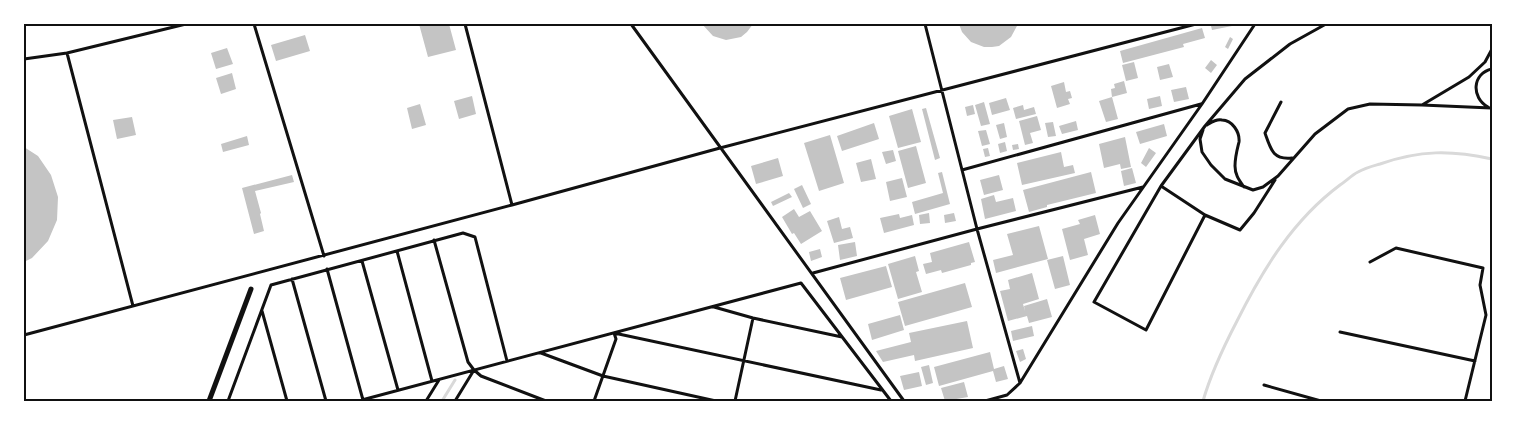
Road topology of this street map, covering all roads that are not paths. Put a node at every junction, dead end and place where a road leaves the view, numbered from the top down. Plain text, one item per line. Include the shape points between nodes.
1 (186, 24) edge
2 (254, 24) edge
3 (465, 24) edge
4 (631, 24) edge
5 (925, 24) edge
6 (1196, 24) edge
7 (1256, 24) edge
8 (1326, 24) edge
9 (1492, 49) edge
10 (67, 53) junction
11 (24, 59) edge
12 (1492, 69) edge
13 (942, 91) junction
14 (1280, 102) dead end
15 (1202, 104) junction
16 (1422, 105) junction
17 (1491, 108) edge
18 (1204, 126) junction
19 (720, 148) junction
20 (1293, 158) junction
21 (962, 170) junction
22 (1278, 176) junction
23 (1144, 186) junction
24 (1162, 186) junction
25 (1244, 187) junction
26 (512, 205) junction
27 (1205, 215) junction
28 (977, 229) junction
29 (434, 240) junction
30 (397, 251) junction
31 (324, 256) junction
32 (362, 260) junction
33 (1370, 262) dead end
34 (327, 269) junction
35 (813, 274) junction
36 (292, 279) junction
37 (252, 289) dead end
38 (133, 306) junction
39 (712, 306) junction
40 (262, 310) junction
41 (753, 318) junction
42 (1340, 332) dead end
43 (614, 333) junction
44 (24, 334) edge
45 (842, 337) junction
46 (540, 353) junction
47 (507, 361) junction
48 (744, 361) junction
49 (1475, 361) junction
50 (474, 370) junction
51 (603, 376) junction
52 (439, 380) junction
53 (432, 381) junction
54 (1020, 383) junction
55 (1264, 385) dead end
56 (398, 390) junction
57 (882, 390) junction
58 (363, 400) junction
59 (209, 401) edge
60 (228, 401) edge
61 (287, 401) edge
62 (326, 401) edge
63 (358, 401) edge
64 (426, 401) edge
65 (455, 401) edge
66 (546, 401) edge
67 (594, 401) edge
68 (716, 401) edge
69 (735, 401) edge
70 (891, 401) edge
71 (904, 401) edge
72 (985, 401) edge
73 (1321, 401) edge
74 (1465, 401) edge

1 - 10 lane
2 - 31 lane
3 - 26 lane
4 - 19 lane
5 - 13 lane
6 - 13 lane
7 - 15 lane
8 - 18 lane via 1290,44 1245,79
9 - 16 lane via 1485,62 1469,77
10 - 11 lane
10 - 38 lane
12 - 17 lane via 1480,76 1476,87 1478,98
13 - 19 lane
13 - 21 lane
14 - 20 lane via 1265,133 1274,155 1282,159
15 - 21 lane
15 - 23 lane
16 - 17 lane
16 - 20 lane via 1370,104 1348,109 1315,134
18 - 24 lane
18 - 25 lane via 1200,139 1202,152 1225,180
18 - 25 lane via 1224,120 1236,130 1239,140 1235,167
19 - 26 lane
19 - 35 lane
20 - 22 lane
21 - 28 lane
22 - 25 lane via 1263,187 1253,190
22 - 27 lane via 1240,230
23 - 28 lane
23 - 54 lane
24 - 27 lane
24 - 27 lane via 1094,302 1146,330
26 - 31 lane
28 - 35 lane
28 - 54 lane
29 - 30 lane
29 - 47 lane via 463,233 474,237
29 - 50 lane via 468,362
30 - 32 lane
30 - 53 lane
31 - 38 lane
32 - 34 lane
32 - 56 lane
33 - 49 lane via 1396,248 1483,268 1480,285 1486,316
34 - 36 lane
34 - 58 lane
35 - 71 lane
36 - 40 lane via 271,285
36 - 62 lane
37 - 59 street
38 - 44 lane
39 - 41 lane
39 - 43 lane
39 - 45 lane via 801,283
40 - 60 lane
40 - 61 lane
41 - 45 lane
41 - 48 lane
42 - 49 lane
43 - 46 lane
43 - 48 lane
43 - 51 lane via 616,339
45 - 57 lane
46 - 47 lane
46 - 51 lane
47 - 50 lane
48 - 57 lane
48 - 69 lane
49 - 74 lane
50 - 52 lane
50 - 65 lane
50 - 66 lane via 481,376
51 - 67 lane
51 - 68 lane
52 - 53 lane
52 - 64 lane
53 - 56 lane
54 - 72 lane via 1007,396
55 - 73 lane
56 - 58 lane
57 - 70 lane
58 - 63 lane

